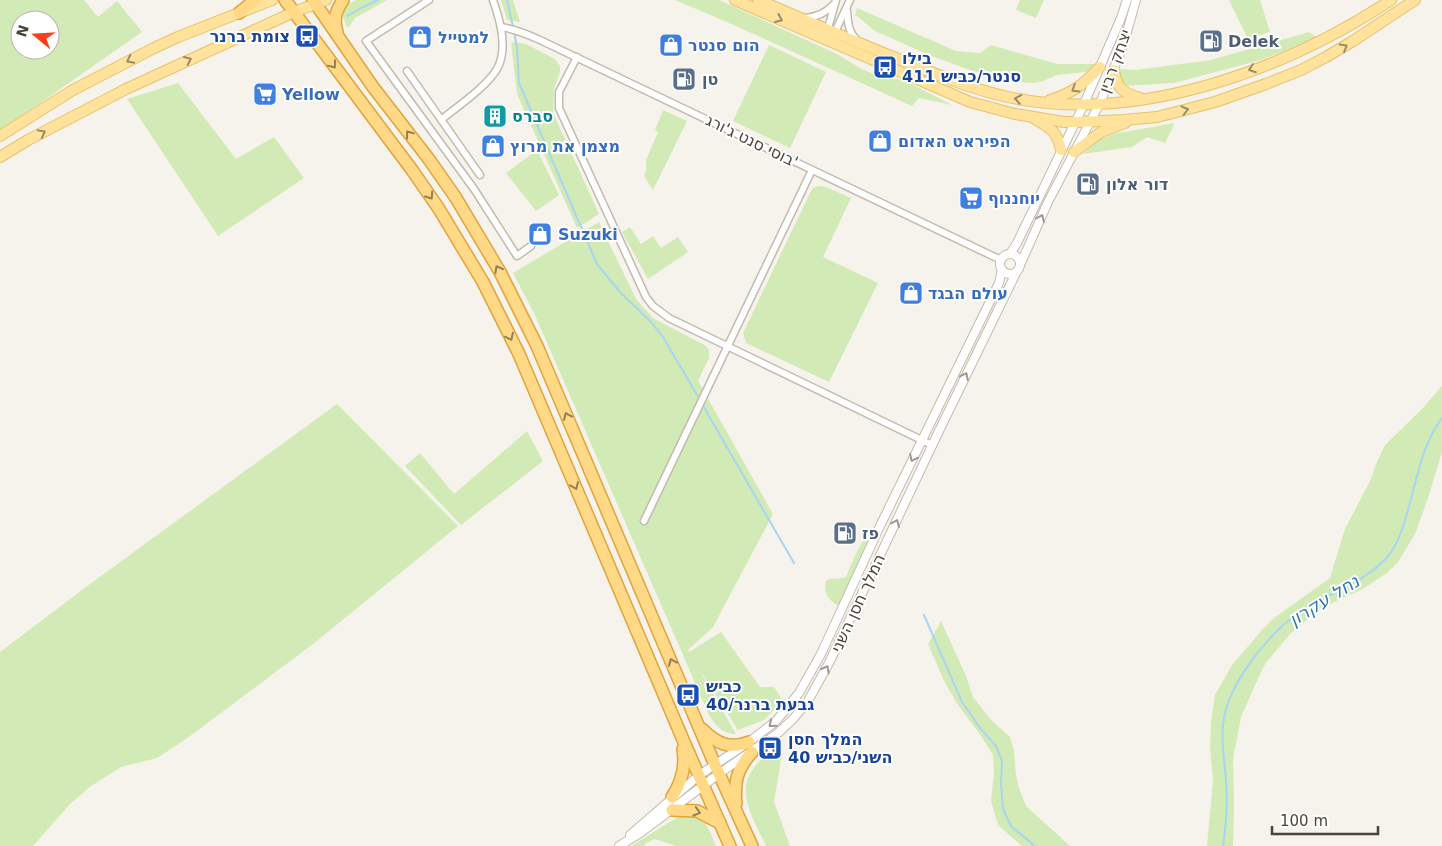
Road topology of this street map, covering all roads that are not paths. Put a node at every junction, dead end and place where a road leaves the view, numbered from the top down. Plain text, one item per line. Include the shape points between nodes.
1 (255, 0) edge
2 (272, 0) edge
3 (285, 0) edge
4 (343, 0) edge
5 (429, 0) edge
6 (493, 0) edge
7 (734, 0) edge
8 (758, 0) edge
9 (850, 0) edge
10 (1127, 0) edge
11 (1136, 0) edge
12 (1391, 0) edge
13 (1415, 0) edge
14 (318, 1) edge
15 (836, 1) edge
16 (847, 8) junction
17 (294, 12) junction
18 (239, 13) junction
19 (800, 18) junction
20 (503, 27) junction
21 (830, 34) junction
22 (340, 40) junction
23 (862, 44) junction
24 (577, 57) junction
25 (1100, 67) junction
26 (407, 70) dead end
27 (1114, 70) junction
28 (1143, 99) junction
29 (1044, 102) junction
30 (1100, 103) junction
31 (1084, 104) junction
32 (1032, 117) junction
33 (442, 119) junction
34 (1091, 120) junction
35 (1137, 120) junction
36 (1076, 122) junction
37 (0, 136) edge
38 (1061, 150) junction
39 (1074, 152) junction
40 (0, 157) edge
41 (812, 170) junction
42 (480, 175) dead end
43 (531, 246) dead end
44 (1010, 254) junction
45 (1001, 260) junction
46 (1021, 263) junction
47 (1002, 270) junction
48 (1016, 273) junction
49 (728, 346) junction
50 (922, 440) junction
51 (932, 445) junction
52 (644, 521) dead end
53 (698, 723) junction
54 (680, 733) junction
55 (751, 747) junction
56 (717, 769) junction
57 (701, 780) junction
58 (672, 797) junction
59 (672, 810) junction
60 (738, 815) junction
61 (720, 823) junction
62 (618, 846) edge
63 (730, 846) edge
64 (752, 846) edge

1 - 18 highway
2 - 18 main road
3 - 17 highway
4 - 22 highway via 334,19
5 - 43 street via 366,41 474,189 517,256
6 - 20 street
7 -> 21 main road
8 - 19 main road
9 - 16 street
10 - 25 street, יצחק רבין
11 - 27 street, יצחק רבין
12 -> 28 main road via 1339,30 1263,66 1180,93
35 -> 13 main road via 1215,102 1301,70
14 - 17 main road
14 - 22 highway
15 - 19 street via 814,17
15 - 21 street
16 - 21 street
16 - 23 street via 852,36
40 -> 17 main road via 126,89
17 -> 54 highway via 439,208 483,282 518,354
18 -> 37 main road via 178,37 113,69
19 - 21 main road
20 - 24 street, בוסי סנט ג'ורג'
20 - 33 street via 501,56 496,70 480,88
21 - 23 main road
21 - 32 main road via 954,96 996,110
53 -> 22 highway via 537,346 500,272 456,198
29 -> 23 main road via 1007,97 972,87
24 - 41 street, בוסי סנט ג'ורג'
24 - 49 street via 559,92 559,108 646,297 661,313
25 -> 29 main road via 1078,88
25 - 31 street, יצחק רבין
26 - 33 street
27 - 28 main road via 1118,87
27 - 30 street, יצחק רבין
28 - 30 main road
29 - 31 main road
30 - 31 main road
30 - 34 street, יצחק רבין
31 - 36 street
32 - 36 main road
32 - 38 main road via 1054,131
33 - 42 street
34 - 35 main road
34 - 36 main road
34 - 39 street
35 - 39 main road via 1101,132
36 - 38 street
38 - 44 street
46 -> 39 street
41 - 45 street, בוסי סנט ג'ורג'
41 - 49 street
44 - 45 street
44 - 46 street
45 - 47 street
46 - 48 street
47 - 48 street
47 - 50 street, המלך חסן השני
51 -> 48 street, המלך חסן השני
49 - 50 street
49 - 52 street
50 - 51 street
50 -> 55 street, המלך חסן השני via 822,654 800,693
55 -> 51 street, המלך חסן השני via 778,734 808,701
53 - 55 highway via 724,745
53 - 56 highway
54 - 57 highway
54 - 58 highway via 684,752 683,772
55 - 56 street, המלך חסן השני
55 - 60 highway via 735,781
56 - 57 street, המלך חסן השני
56 - 60 highway
57 - 58 street
57 - 59 street
57 - 61 highway
58 - 62 street
59 -> 61 highway via 697,811
59 - 62 street
60 - 64 highway
61 - 63 highway

